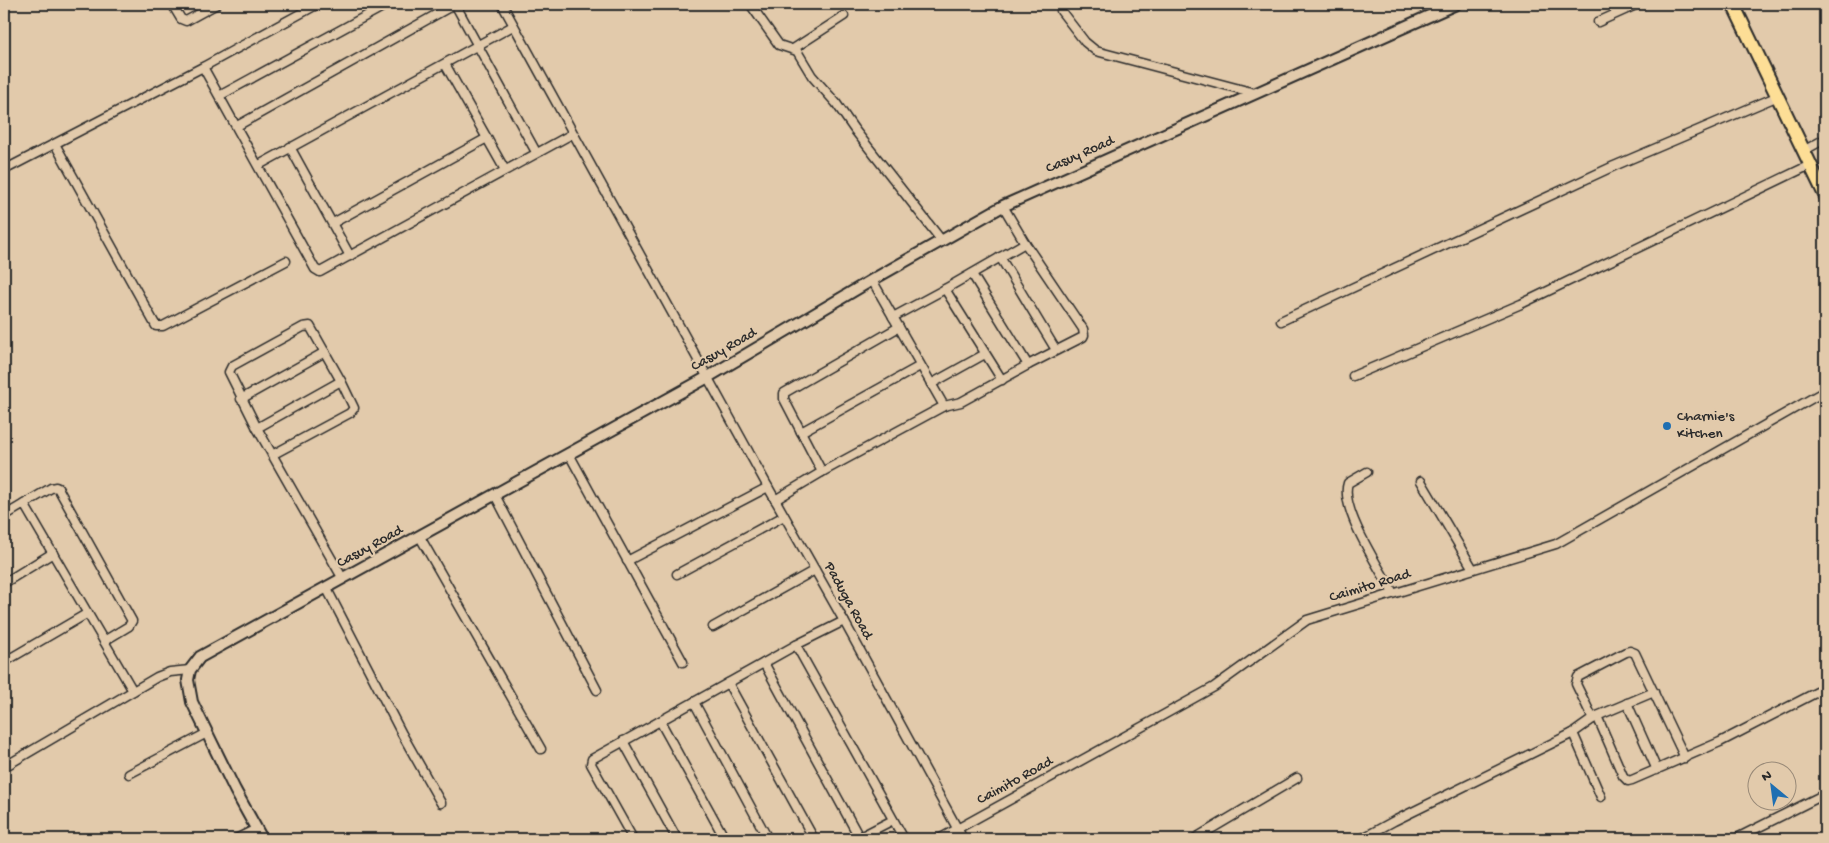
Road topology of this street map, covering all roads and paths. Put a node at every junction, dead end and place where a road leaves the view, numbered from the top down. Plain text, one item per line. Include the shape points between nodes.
1 (172, 4) edge
2 (217, 4) edge
3 (318, 4) edge
4 (388, 4) edge
5 (455, 4) edge
6 (502, 4) edge
7 (750, 4) edge
8 (1456, 4) edge
9 (1638, 4) edge
10 (1733, 4) edge
11 (1061, 11) dead end
12 (844, 16) dead end
13 (1598, 22) dead end
14 (513, 26) junction
15 (478, 45) junction
16 (793, 49) junction
17 (445, 64) junction
18 (204, 67) junction
19 (1255, 93) junction
20 (220, 95) junction
21 (1776, 97) junction
22 (237, 126) junction
23 (572, 134) junction
24 (487, 138) junction
25 (1825, 139) edge
26 (56, 144) junction
27 (290, 147) junction
28 (1803, 151) junction
29 (536, 152) junction
30 (259, 165) junction
31 (1810, 165) junction
32 (4, 170) edge
33 (505, 170) junction
34 (1825, 195) edge
35 (1003, 206) junction
36 (333, 224) junction
37 (942, 241) junction
38 (1025, 243) junction
39 (350, 256) junction
40 (1000, 257) junction
41 (286, 261) dead end
42 (972, 274) junction
43 (872, 280) junction
44 (945, 289) junction
45 (893, 317) junction
46 (1281, 321) dead end
47 (899, 327) junction
48 (1056, 350) junction
49 (325, 352) junction
50 (985, 354) junction
51 (1028, 365) junction
52 (920, 366) junction
53 (1353, 376) dead end
54 (708, 377) junction
55 (1002, 380) junction
56 (341, 381) junction
57 (931, 384) junction
58 (1825, 391) edge
59 (241, 398) junction
60 (944, 406) junction
61 (257, 428) junction
62 (801, 432) junction
63 (569, 454) junction
64 (272, 455) junction
65 (822, 472) junction
66 (1368, 472) dead end
67 (1421, 481) dead end
68 (768, 487) junction
69 (495, 495) junction
70 (775, 500) junction
71 (24, 504) junction
72 (4, 516) edge
73 (784, 516) junction
74 (420, 537) junction
75 (53, 553) junction
76 (627, 561) junction
77 (1472, 569) junction
78 (815, 570) junction
79 (677, 574) dead end
80 (343, 579) junction
81 (4, 583) edge
82 (327, 589) junction
83 (1393, 593) junction
84 (88, 613) junction
85 (844, 621) junction
86 (712, 627) dead end
87 (104, 641) junction
88 (796, 645) junction
89 (4, 662) edge
90 (682, 662) dead end
91 (764, 663) junction
92 (190, 670) junction
93 (728, 683) junction
94 (1825, 688) edge
95 (597, 690) dead end
96 (133, 691) junction
97 (1654, 692) junction
98 (694, 702) junction
99 (1627, 703) junction
100 (1595, 718) junction
101 (660, 721) junction
102 (206, 733) junction
103 (1573, 733) junction
104 (623, 741) junction
105 (541, 749) dead end
106 (1685, 758) junction
107 (4, 767) edge
108 (1658, 770) junction
109 (129, 774) dead end
110 (1297, 778) dead end
111 (1825, 794) edge
112 (1601, 797) dead end
113 (441, 803) dead end
114 (893, 820) junction
115 (256, 828) junction
116 (957, 829) junction
117 (857, 838) edge
118 (236, 839) edge
119 (262, 839) edge
120 (633, 839) edge
121 (677, 839) edge
122 (725, 839) edge
123 (768, 839) edge
124 (814, 839) edge
125 (904, 839) edge
126 (939, 839) edge
127 (963, 839) edge
128 (1194, 839) edge
129 (1361, 839) edge
130 (1735, 839) edge

1 - 2 street via 181,19 186,21
3 - 18 street
4 - 20 street
5 - 15 street
5 - 22 street
6 - 14 street, Paduga Road
7 - 16 street via 775,41
8 - 19 street, Casuy Road
9 - 13 street
10 - 21 main road
11 - 19 street via 1096,51
12 - 16 street
14 - 15 street
14 - 23 street, Paduga Road
15 - 17 street
15 - 29 street
16 - 37 street
17 - 24 street
17 - 27 street
18 - 20 street
18 - 26 street
19 - 35 street, Casuy Road
20 - 22 street
21 - 28 main road
21 - 46 street via 1614,166
22 - 30 street
23 - 29 street
23 - 54 street, Paduga Road
24 - 33 street
24 - 36 street
25 - 28 street
26 - 32 street
26 - 41 street via 156,326 163,326
27 - 30 street
27 - 36 street
28 - 31 main road
29 - 33 street
30 - 39 street via 317,271
31 - 34 main road
31 - 53 street via 1521,304
33 - 39 street
35 - 37 street, Casuy Road
35 - 38 street
36 - 39 street
37 - 43 street, Casuy Road
38 - 40 street
38 - 48 street via 1084,332 1083,337
40 - 42 street
40 - 48 street
42 - 44 street
42 - 51 street
43 - 45 street
43 - 54 street, Casuy Road
44 - 45 street
44 - 50 street
45 - 47 street
47 - 52 street
47 - 62 street via 784,393
48 - 51 street
49 - 56 street
49 - 59 street
49 - 59 street via 310,326 303,327 229,369
50 - 55 street
50 - 57 street
51 - 55 street
52 - 57 street
52 - 62 street
54 - 63 street, Casuy Road
54 - 68 street, Paduga Road
55 - 60 street via 957,404
56 - 61 street
56 - 64 street via 353,405 352,411
57 - 60 street
58 - 77 street, Caimito Road via 1564,540
59 - 61 street
60 - 65 street
61 - 64 street
62 - 65 street
63 - 69 street, Casuy Road
63 - 76 street
64 - 80 street
65 - 70 street
66 - 83 street via 1347,486 1350,512
67 - 77 street
68 - 70 street, Paduga Road
68 - 76 street
69 - 74 street, Casuy Road
69 - 95 street
70 - 73 street, Paduga Road
71 - 72 street
71 - 75 street
71 - 87 street via 51,488 58,488 132,621
73 - 78 street, Paduga Road
73 - 79 street
74 - 80 street, Casuy Road
74 - 105 street
75 - 81 street
75 - 84 street
76 - 90 street
77 - 83 street, Caimito Road
78 - 85 street, Paduga Road
78 - 86 street
80 - 82 street, Casuy Road
82 - 92 street, Casuy Road via 209,652
82 - 113 street
83 - 116 street, Caimito Road via 1300,624 1214,687
84 - 87 street
84 - 89 street
85 - 88 street
85 - 116 street, Paduga Road
87 - 96 street
88 - 91 street
88 - 114 street
91 - 93 street
91 - 117 street
92 - 96 street via 163,674
92 - 102 street via 190,694
93 - 98 street
93 - 124 street
94 - 106 street
96 - 107 street
97 - 99 street
97 - 100 street via 1635,654 1626,652 1578,677 1576,684
97 - 106 street
98 - 101 street
98 - 123 street
99 - 100 street
99 - 108 street
100 - 103 street
100 - 108 street via 1625,779 1632,780
101 - 104 street
101 - 122 street
102 - 109 street
102 - 115 street
103 - 112 street
103 - 129 street
104 - 120 street via 594,758 591,764
104 - 121 street
106 - 108 street
110 - 128 street
111 - 130 street
114 - 117 street
114 - 125 street
115 - 118 street
115 - 119 street
116 - 126 street, Caimito Road
116 - 127 street, Paduga Road

